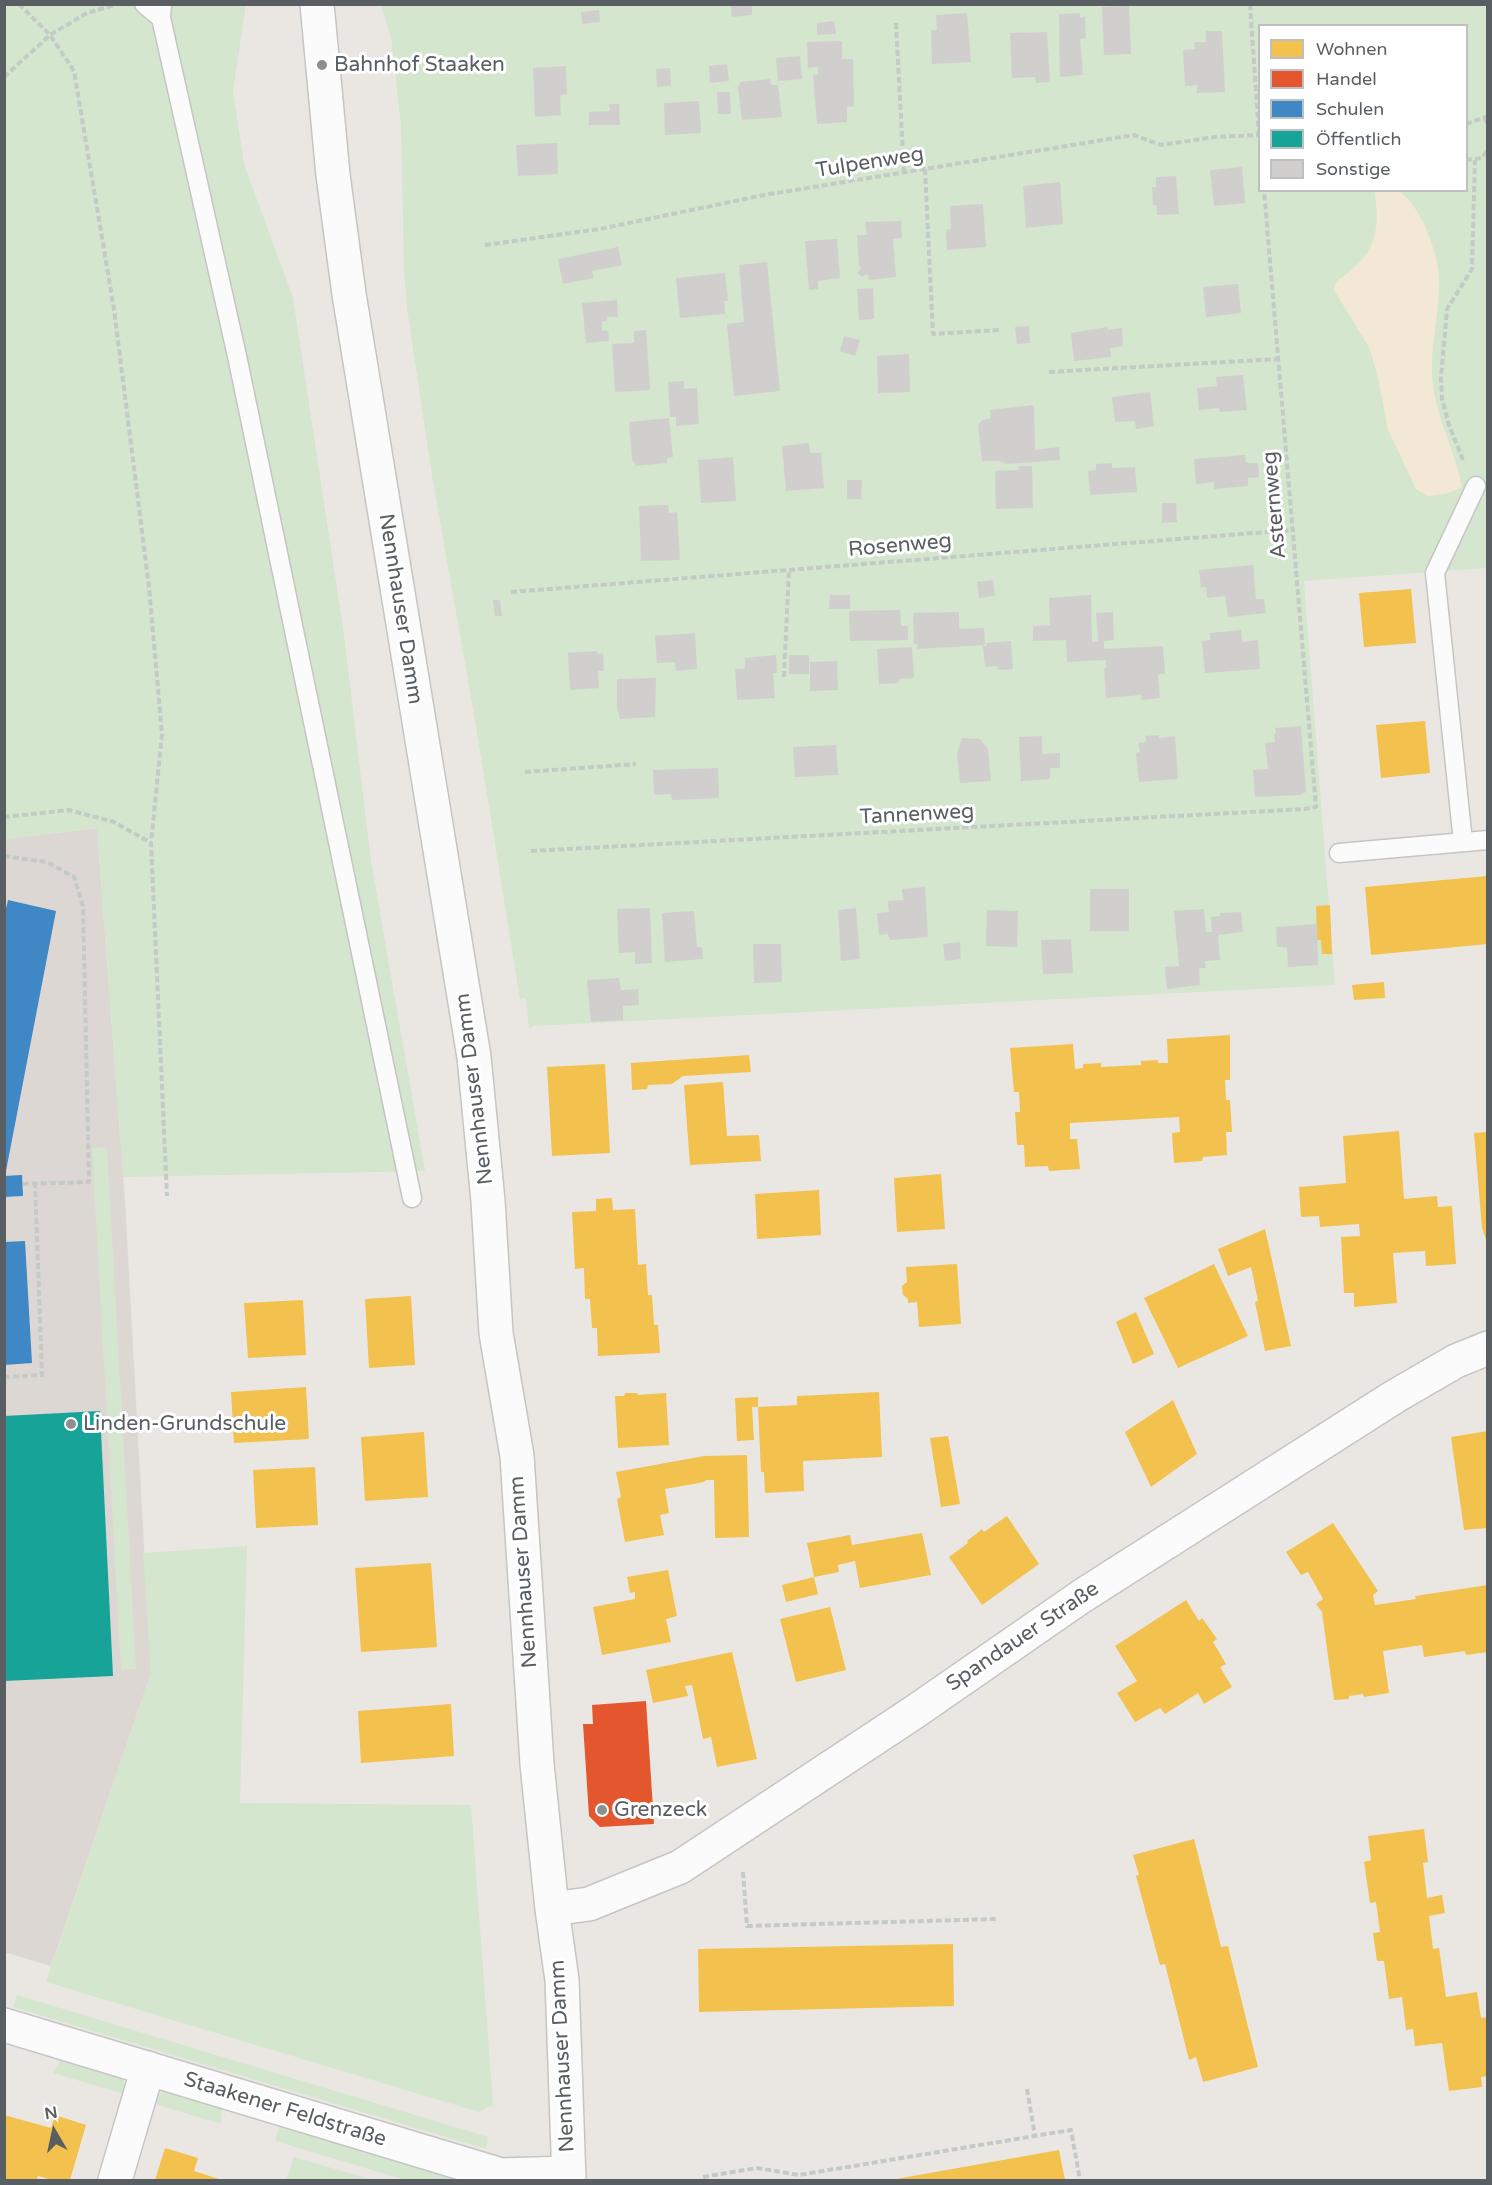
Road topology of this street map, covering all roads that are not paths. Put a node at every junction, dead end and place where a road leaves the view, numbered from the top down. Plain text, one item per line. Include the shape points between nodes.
1 (144, 4) edge
2 (317, 4) edge
3 (161, 11) edge
4 (1476, 486) road end
5 (1488, 840) edge
6 (1463, 842) junction
7 (1339, 853) dead end
8 (412, 1198) dead end
9 (1488, 1348) edge
10 (552, 1909) junction
11 (4, 2025) edge
12 (148, 2068) junction
13 (569, 2177) edge
14 (115, 2181) edge

1 - 3 lane
2 - 10 street, Nennhauser Damm via 349,294 474,1057 496,1333 517,1456 537,1764
3 - 8 lane via 245,391
4 - 6 lane via 1435,573
5 - 6 lane
6 - 7 lane
9 - 10 street, Spandauer Straße via 1456,1361 1394,1397 1090,1590 913,1713 680,1866 589,1904
10 - 13 street, Nennhauser Damm via 562,1980
11 - 12 street, Staakener Feldstraße
12 - 13 street, Staakener Feldstraße via 501,2175
12 - 14 street

